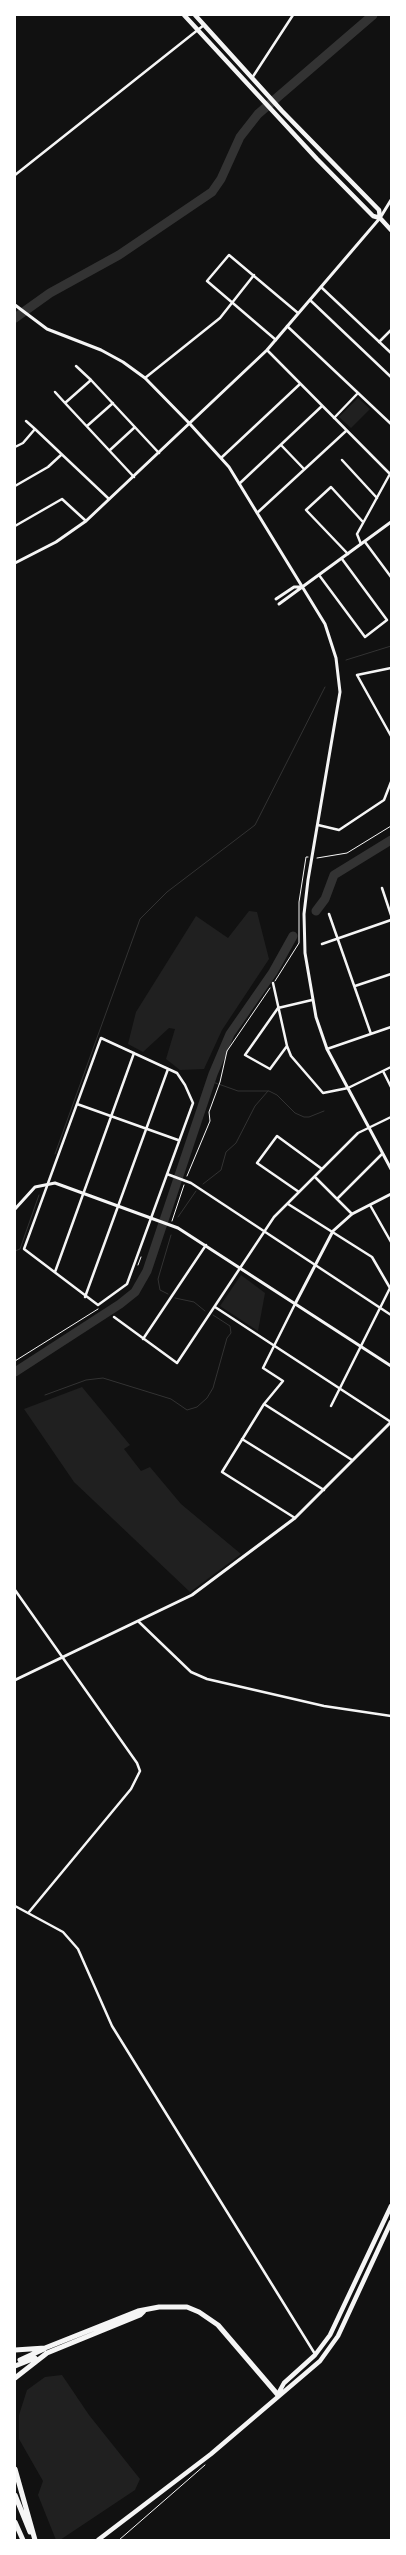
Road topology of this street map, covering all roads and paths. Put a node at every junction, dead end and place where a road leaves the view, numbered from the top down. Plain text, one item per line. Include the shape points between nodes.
1 (184, 15) edge
2 (196, 15) edge
3 (293, 15) edge
4 (204, 25) junction
5 (198, 30) junction
6 (252, 78) junction
7 (15, 175) edge
8 (391, 200) edge
9 (380, 218) junction
10 (391, 230) edge
11 (254, 275) junction
12 (322, 286) junction
13 (310, 300) junction
14 (232, 302) junction
15 (15, 305) edge
16 (298, 313) junction
17 (287, 326) junction
18 (391, 330) edge
19 (276, 340) junction
20 (379, 342) junction
21 (267, 350) junction
22 (391, 353) edge
23 (76, 366) dead end
24 (391, 377) edge
25 (145, 378) junction
26 (91, 380) junction
27 (300, 384) junction
28 (55, 392) dead end
29 (358, 393) junction
30 (66, 403) junction
31 (113, 404) junction
32 (322, 406) junction
33 (334, 418) junction
34 (26, 421) dead end
35 (190, 424) junction
36 (391, 424) edge
37 (87, 426) junction
38 (135, 427) junction
39 (35, 429) junction
40 (346, 431) junction
41 (281, 445) junction
42 (15, 447) edge
43 (110, 450) junction
44 (159, 453) junction
45 (61, 454) junction
46 (221, 458) junction
47 (342, 460) dead end
48 (304, 469) junction
49 (390, 473) edge
50 (134, 477) junction
51 (239, 484) junction
52 (15, 486) edge
53 (376, 498) junction
54 (110, 499) junction
55 (257, 514) junction
56 (86, 521) junction
57 (363, 522) junction
58 (390, 524) edge
59 (15, 526) edge
60 (391, 529) edge
61 (363, 543) junction
62 (348, 554) junction
63 (342, 558) junction
64 (15, 563) edge
65 (319, 575) junction
66 (391, 577) edge
67 (302, 587) junction
68 (276, 599) dead end
69 (279, 604) dead end
70 (391, 617) edge
71 (387, 620) junction
72 (391, 668) edge
73 (391, 736) edge
74 (391, 782) edge
75 (318, 825) junction
76 (391, 826) edge
77 (313, 858) junction
78 (382, 888) dead end
79 (329, 914) dead end
80 (391, 915) edge
81 (391, 920) edge
82 (339, 939) junction
83 (322, 944) dead end
84 (391, 974) edge
85 (273, 983) junction
86 (355, 986) junction
87 (312, 1000) junction
88 (278, 1008) junction
89 (391, 1027) edge
90 (371, 1034) junction
91 (287, 1046) junction
92 (328, 1049) junction
93 (134, 1053) junction
94 (391, 1067) edge
95 (168, 1069) junction
96 (383, 1071) junction
97 (391, 1087) edge
98 (348, 1088) junction
99 (78, 1104) junction
100 (111, 1116) junction
101 (391, 1117) edge
102 (369, 1128) junction
103 (147, 1129) junction
104 (178, 1140) junction
105 (382, 1154) junction
106 (391, 1169) edge
107 (322, 1170) junction
108 (168, 1175) junction
109 (315, 1177) junction
110 (185, 1180) junction
111 (48, 1183) junction
112 (299, 1192) junction
113 (83, 1194) junction
114 (391, 1194) edge
115 (337, 1199) junction
116 (288, 1204) junction
117 (369, 1204) junction
118 (118, 1206) junction
119 (15, 1209) edge
120 (352, 1214) junction
121 (150, 1218) junction
122 (169, 1225) junction
123 (333, 1231) junction
124 (265, 1232) junction
125 (391, 1242) edge
126 (206, 1245) junction
127 (314, 1264) junction
128 (240, 1269) junction
129 (54, 1273) junction
130 (390, 1287) edge
131 (85, 1296) junction
132 (295, 1304) junction
133 (214, 1307) junction
134 (380, 1307) junction
135 (391, 1314) edge
136 (114, 1317) dead end
137 (143, 1339) junction
138 (274, 1346) junction
139 (361, 1346) junction
140 (391, 1366) edge
141 (340, 1389) junction
142 (264, 1404) junction
143 (331, 1406) dead end
144 (391, 1422) edge
145 (242, 1439) junction
146 (354, 1461) junction
147 (324, 1490) junction
148 (295, 1518) junction
149 (15, 1590) edge
150 (139, 1622) junction
151 (62, 1657) junction
152 (15, 1680) edge
153 (391, 1716) edge
154 (15, 1906) edge
155 (28, 1913) junction
156 (391, 2206) edge
157 (391, 2222) edge
158 (15, 2350) edge
159 (46, 2351) junction
160 (315, 2356) junction
161 (15, 2364) edge
162 (15, 2378) edge
163 (278, 2396) junction
164 (15, 2469) edge
165 (15, 2495) edge
166 (15, 2522) edge
167 (23, 2540) edge
168 (34, 2540) edge
169 (98, 2540) edge

1 - 5 main road
2 - 4 main road
3 - 6 street
4 - 5 street
4 - 6 main road
5 - 7 street
5 - 9 main road via 276,116 373,216
6 - 9 main road via 379,210
8 - 9 street
9 - 10 main road
9 - 12 street
11 - 14 street
11 - 14 street via 230,255 207,281
11 - 16 street
12 - 13 street
12 - 20 street
13 - 16 street
13 - 24 street
14 - 19 street
14 - 25 street via 220,318
15 - 25 street via 59,335 113,356
16 - 17 street
17 - 19 street
17 - 29 street
18 - 20 street
19 - 21 street
20 - 22 street
21 - 27 street
21 - 35 street
23 - 26 street
25 - 35 street
26 - 30 street
26 - 31 street
27 - 32 street
27 - 46 street
28 - 30 street
29 - 33 street
29 - 36 street
30 - 37 street
31 - 37 street
31 - 38 street
32 - 33 street
32 - 41 street
33 - 40 street
34 - 39 street
35 - 44 street
35 - 46 street
37 - 43 street
38 - 43 street
38 - 44 street
39 - 42 street
39 - 45 street
40 - 48 street
40 - 49 street
41 - 48 street
41 - 51 street
43 - 50 street
44 - 50 street
45 - 52 street via 48,467
45 - 54 street
46 - 51 street
47 - 53 street
48 - 55 street
49 - 53 street
50 - 54 street
51 - 55 street
53 - 57 street
54 - 56 street
55 - 67 street
56 - 59 street via 62,499
56 - 64 street via 64,537
57 - 61 street via 357,534
57 - 62 street via 331,487 306,510
58 - 60 street
58 - 61 street
61 - 62 street
61 - 66 street
62 - 63 street
63 - 65 street
63 - 71 street
65 - 67 street
65 - 71 street via 365,636
67 - 68 street
67 - 69 street
67 - 75 street via 333,644 340,692
70 - 71 street
72 - 73 street via 357,675
74 - 75 street via 384,800 339,830
75 - 77 street
76 - 77 path via 347,853
77 - 85 path via 306,857 299,902 298,943
77 - 87 street via 304,914 305,953
78 - 80 street
79 - 82 street
81 - 82 street
82 - 83 street
82 - 86 street
84 - 86 street
85 - 88 street
85 - 110 path via 227,1051 210,1122
86 - 90 street
87 - 88 street
87 - 92 street
88 - 91 street
88 - 91 street via 245,1055 270,1069
89 - 90 street
90 - 92 street
91 - 98 street via 291,1056 323,1093
92 - 98 street
93 - 95 street
93 - 99 street via 101,1038
93 - 100 street
94 - 96 street
95 - 103 street
95 - 104 street via 181,1079 192,1103
96 - 97 street
96 - 98 street
98 - 102 street
99 - 100 street
99 - 111 street
100 - 103 street
100 - 113 street
101 - 102 street
102 - 105 street
102 - 107 street via 358,1133
103 - 104 street
103 - 118 street
104 - 108 street
105 - 106 street
105 - 115 street
107 - 109 street
107 - 112 street via 277,1136 257,1163
108 - 110 street
108 - 121 street
109 - 112 street
109 - 115 street
110 - 122 path
110 - 124 street
111 - 113 street
111 - 119 street via 35,1187
111 - 129 street via 24,1249
112 - 116 street
113 - 118 street
113 - 129 street
114 - 117 street
115 - 120 street
116 - 123 street
116 - 124 street via 274,1217
117 - 120 street
117 - 125 street
118 - 121 street
118 - 131 street
120 - 123 street
121 - 122 street
121 - 131 street via 127,1284 98,1305
122 - 126 street
123 - 127 street
123 - 130 street via 372,1258
124 - 127 street
124 - 128 street
126 - 128 street
126 - 137 street
127 - 132 street
127 - 134 street
128 - 132 street
128 - 133 street
129 - 131 street
130 - 134 street
132 - 138 street
132 - 139 street
133 - 137 street via 177,1363
133 - 138 street
134 - 135 street
134 - 139 street
136 - 137 street
138 - 141 street
138 - 142 street via 263,1368 283,1381
139 - 140 street
139 - 141 street
141 - 143 street
141 - 144 street
142 - 145 street
142 - 146 street
144 - 146 street
145 - 147 street
145 - 148 street via 222,1472
146 - 147 street
147 - 148 street
148 - 150 street via 192,1595
149 - 151 street
150 - 151 street
150 - 153 street via 191,1672 207,1678 324,1706
151 - 152 street
151 - 155 street via 140,1771 131,1789
154 - 155 street
155 - 160 street via 63,1932 78,1949 112,2026
156 - 160 main road via 330,2335
157 - 163 main road via 338,2336 320,2361
158 - 159 highway
159 - 161 highway
159 - 162 highway
159 - 163 highway via 138,2311 159,2307 187,2308 209,2318 225,2332
160 - 163 main road via 284,2383
163 - 169 main road via 211,2454
164 - 168 highway
165 - 168 highway
166 - 167 highway

